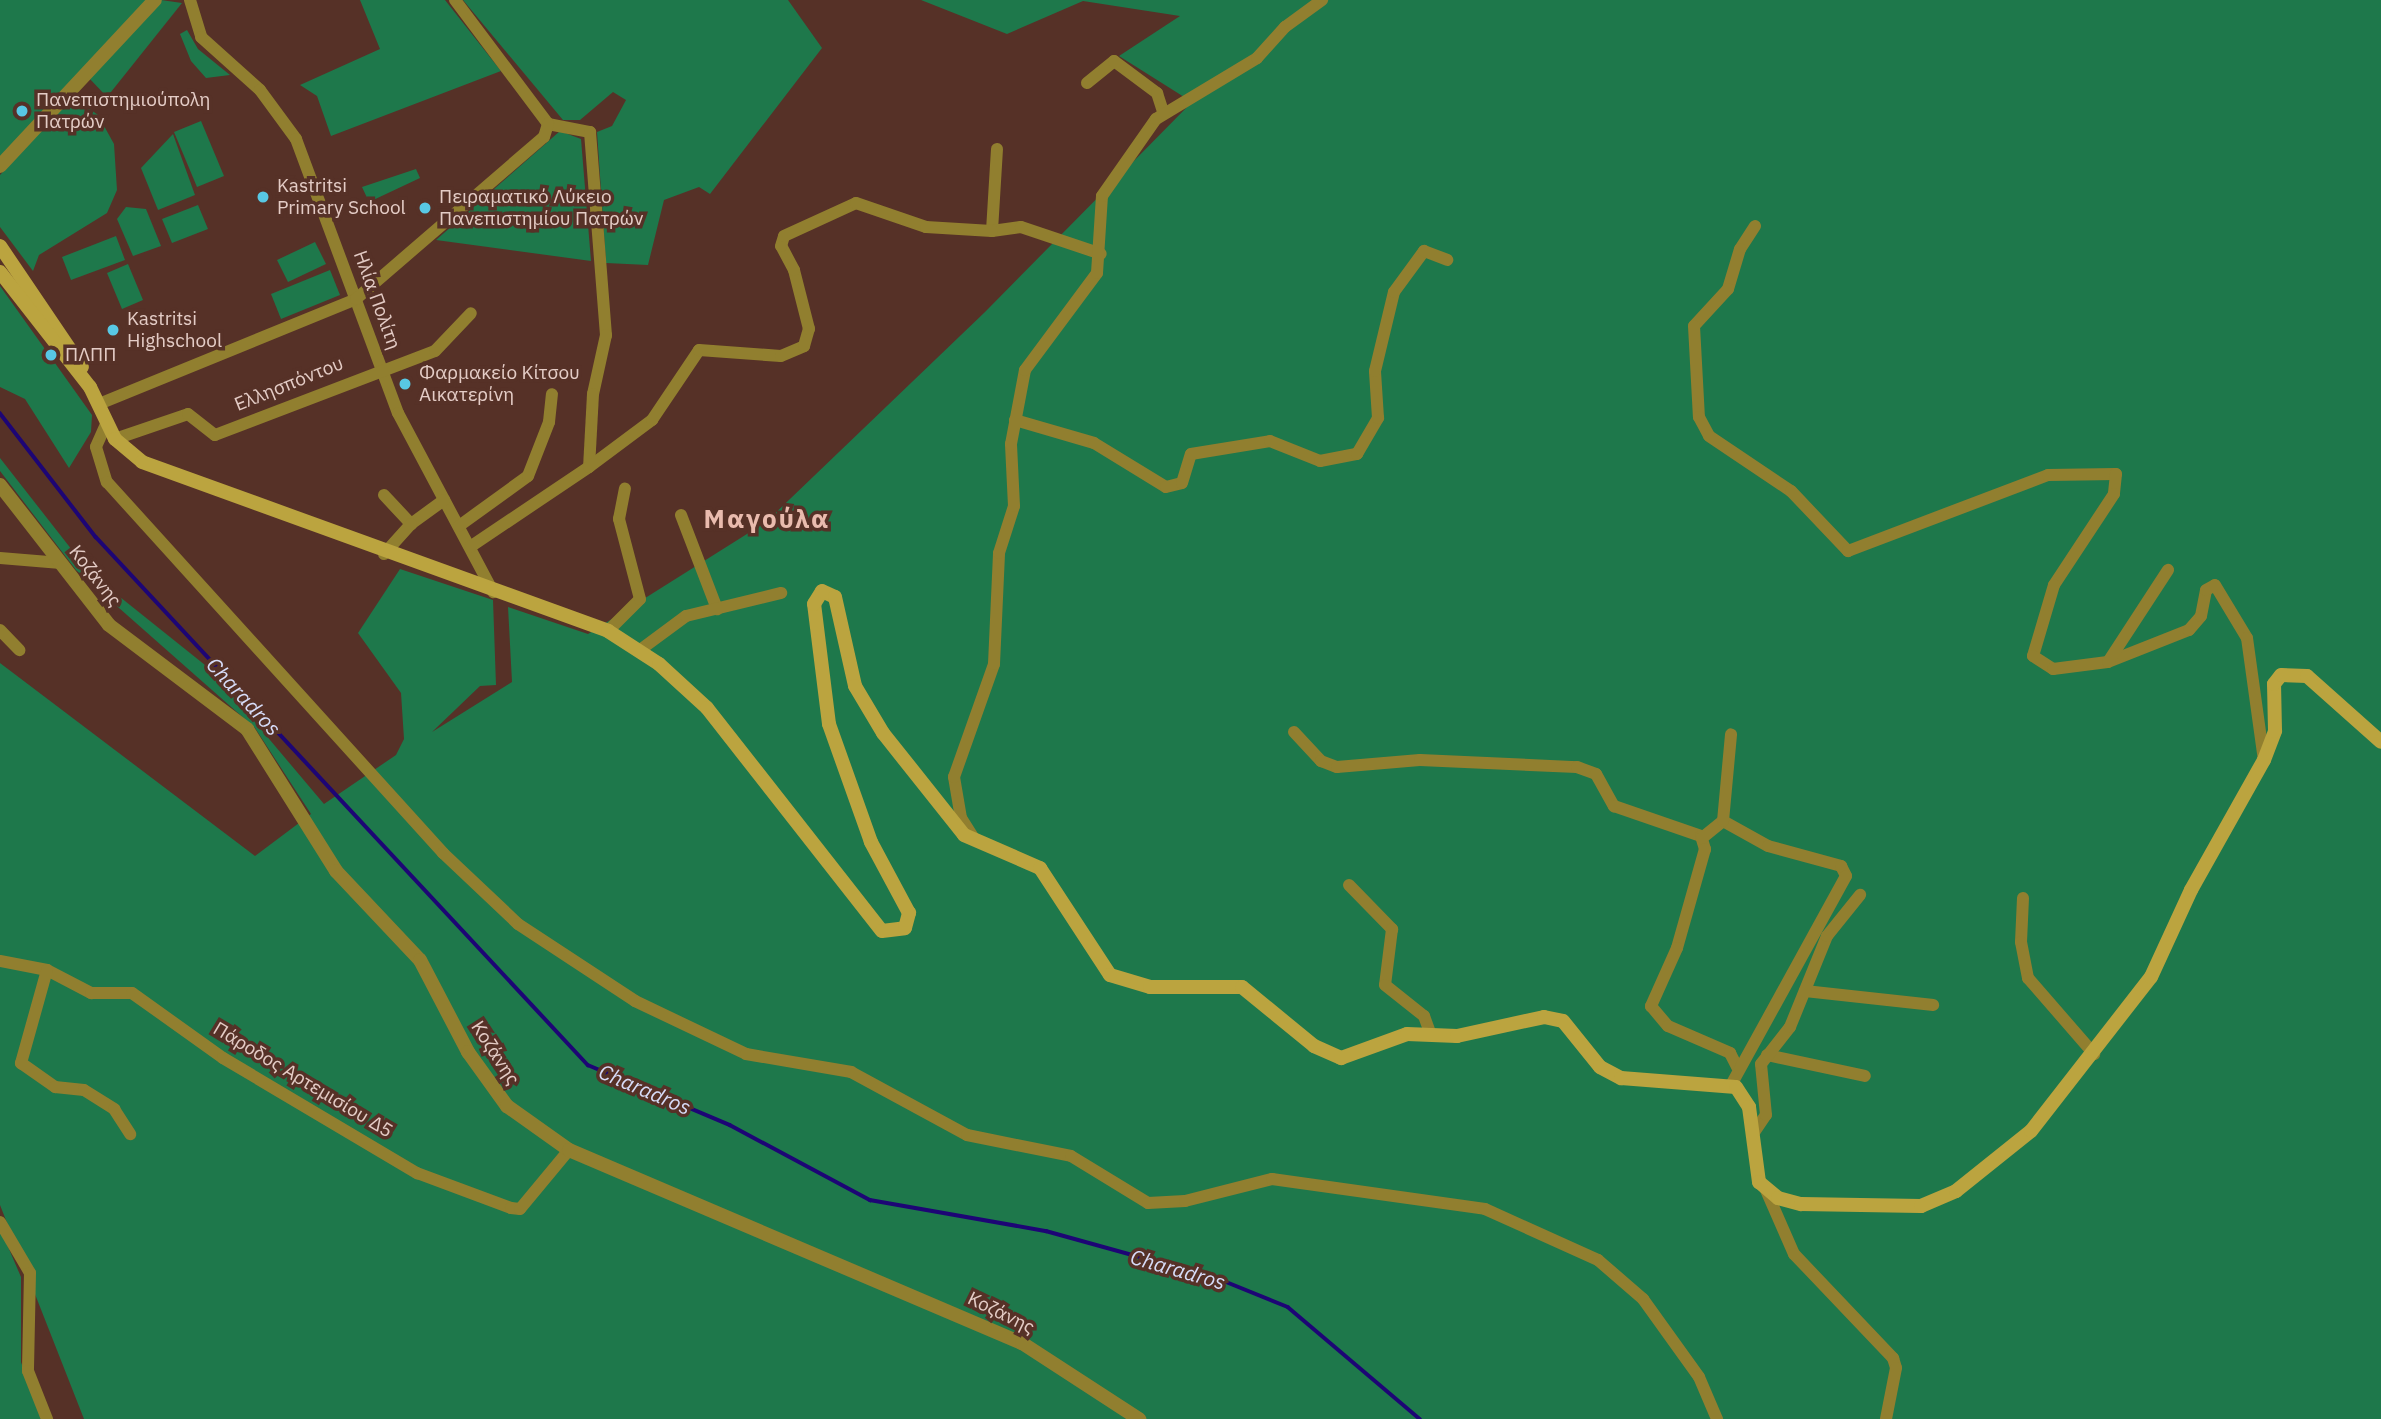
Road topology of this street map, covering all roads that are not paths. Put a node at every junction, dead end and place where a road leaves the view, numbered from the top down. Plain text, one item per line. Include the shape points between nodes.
1 (155, 0) edge
2 (190, 0) edge
3 (455, 0) edge
4 (1322, 0) edge
5 (1087, 83) dead end
6 (1163, 112) junction
7 (548, 124) junction
8 (997, 149) dead end
9 (0, 166) edge
10 (1755, 226) dead end
11 (992, 231) junction
12 (0, 246) edge
13 (1101, 254) junction
14 (1447, 260) dead end
15 (0, 272) edge
16 (356, 299) junction
17 (471, 313) dead end
18 (381, 369) junction
19 (90, 387) junction
20 (552, 394) dead end
21 (99, 404) junction
22 (1015, 420) junction
23 (107, 422) junction
24 (115, 439) junction
25 (589, 467) junction
26 (0, 485) edge
27 (625, 489) dead end
28 (384, 495) dead end
29 (444, 500) junction
30 (681, 515) dead end
31 (411, 524) junction
32 (459, 526) junction
33 (470, 547) junction
34 (384, 554) junction
35 (0, 558) edge
36 (61, 563) junction
37 (2168, 570) dead end
38 (493, 592) junction
39 (781, 593) dead end
40 (717, 609) junction
41 (0, 629) edge
42 (607, 631) junction
43 (19, 650) dead end
44 (640, 650) junction
45 (2108, 662) junction
46 (1294, 732) dead end
47 (1731, 734) dead end
48 (2381, 742) edge
49 (2264, 760) junction
50 (1723, 821) junction
51 (1702, 838) junction
52 (975, 841) junction
53 (1349, 885) dead end
54 (1860, 895) dead end
55 (2023, 898) dead end
56 (0, 961) edge
57 (47, 970) junction
58 (1805, 990) junction
59 (1933, 1005) dead end
60 (1431, 1035) junction
61 (2094, 1054) junction
62 (1767, 1055) junction
63 (1737, 1066) junction
64 (1865, 1076) dead end
65 (1731, 1085) junction
66 (130, 1134) dead end
67 (1753, 1134) junction
68 (569, 1150) junction
69 (1766, 1191) junction
70 (0, 1222) edge
71 (1890, 1417) edge
72 (47, 1419) edge
73 (1139, 1419) edge
74 (1717, 1419) edge

1 - 9 street
2 - 16 street, Ηλία Πολίτη via 201,37 260,90 296,139
3 - 7 street
4 - 6 street via 1285,27 1258,58
5 - 6 street via 1114,61 1157,93
6 - 13 street via 1106,188
7 - 16 street via 544,137
7 - 25 street via 590,132 606,335 593,394
8 - 11 street
10 - 45 street via 1740,249 1728,289 1694,326 1699,417 1709,436 1791,491 1848,551 2048,475 2116,474 2114,494 2054,585 2032,650 2040,666 2053,669
11 - 13 street via 1021,227
11 - 25 street via 926,227 856,203 784,236 781,246 794,270 808,329 804,346 781,356 699,350 652,420
12 - 19 main road via 65,335
13 - 22 street via 1085,293 1029,364
14 - 22 street via 1424,251 1394,292 1375,371 1378,418 1357,454 1320,461 1270,441 1191,454 1182,482 1166,487 1094,443
15 - 19 main road
16 - 18 street, Ηλία Πολίτη
16 - 21 street
17 - 18 street, Ελλησπόντου via 438,349
18 - 24 street, Ελλησπόντου via 215,435 188,414
18 - 29 street, Ηλία Πολίτη
19 - 21 main road
20 - 32 street via 549,422 528,476
21 - 23 main road
22 - 52 street via 1014,506 999,553 994,664 954,777 961,818
23 - 24 main road
23 - 74 street via 97,437 98,459 124,502 443,853 517,924 614,988 746,1054 851,1072 967,1135 1071,1156 1147,1203 1185,1201 1272,1179 1485,1209 1598,1260 1643,1299 1699,1377
24 - 34 main road via 158,469
25 - 33 street
26 - 36 street, Κοζάνης
27 - 42 street via 619,519 640,599
28 - 31 street
29 - 31 street
29 - 32 street, Ηλία Πολίτη
30 - 40 street
31 - 34 street
32 - 33 street, Ηλία Πολίτη
33 - 38 street, Ηλία Πολίτη
34 - 38 main road
35 - 36 street
36 - 68 street, Κοζάνης via 109,625 247,729 336,871 420,960 497,1095
37 - 45 street
38 - 42 main road
39 - 40 street
40 - 44 street via 686,616
41 - 43 street
42 - 44 main road
44 - 52 main road via 707,708 882,932 899,931 910,921 907,906 871,842 829,724 814,598 833,593 855,686 869,711 951,821
45 - 49 street via 2189,630 2201,616 2206,590 2215,585 2247,638
46 - 51 street via 1321,761 1337,767 1420,760 1580,767 1597,776 1614,806
47 - 50 street
48 - 49 main road via 2307,676 2287,673 2274,684 2275,731
49 - 61 main road via 2191,890 2151,977
50 - 51 street
50 - 63 street via 1768,846 1840,866 1846,876 1780,1004
51 - 63 street via 1705,849 1677,948 1651,1006 1668,1026 1730,1053
52 - 60 main road via 1026,856 1040,867 1102,965 1121,981 1150,987 1242,987 1314,1046 1341,1058 1407,1034
53 - 60 street via 1392,929 1385,985 1424,1016
54 - 58 street via 1827,936
55 - 61 street via 2021,942 2028,978
56 - 57 street, Πάροδος Αρτεμισίου Δ5
57 - 66 street via 21,1063 55,1087 84,1090 114,1110
57 - 68 street, Πάροδος Αρτεμισίου Δ5 via 91,993 132,993 223,1058 417,1173 511,1208 520,1209
58 - 59 street
58 - 62 street via 1790,1027
60 - 65 main road via 1554,1018 1572,1028 1600,1067 1621,1078
61 - 69 main road via 2016,1145 1956,1191 1921,1206 1801,1204
62 - 64 street
62 - 67 street via 1759,1073 1766,1115
63 - 65 street
65 - 67 main road via 1744,1095
67 - 69 main road via 1757,1172
68 - 73 street, Κοζάνης via 990,1327
69 - 71 street via 1794,1254 1893,1358
70 - 72 street via 30,1273 28,1371

